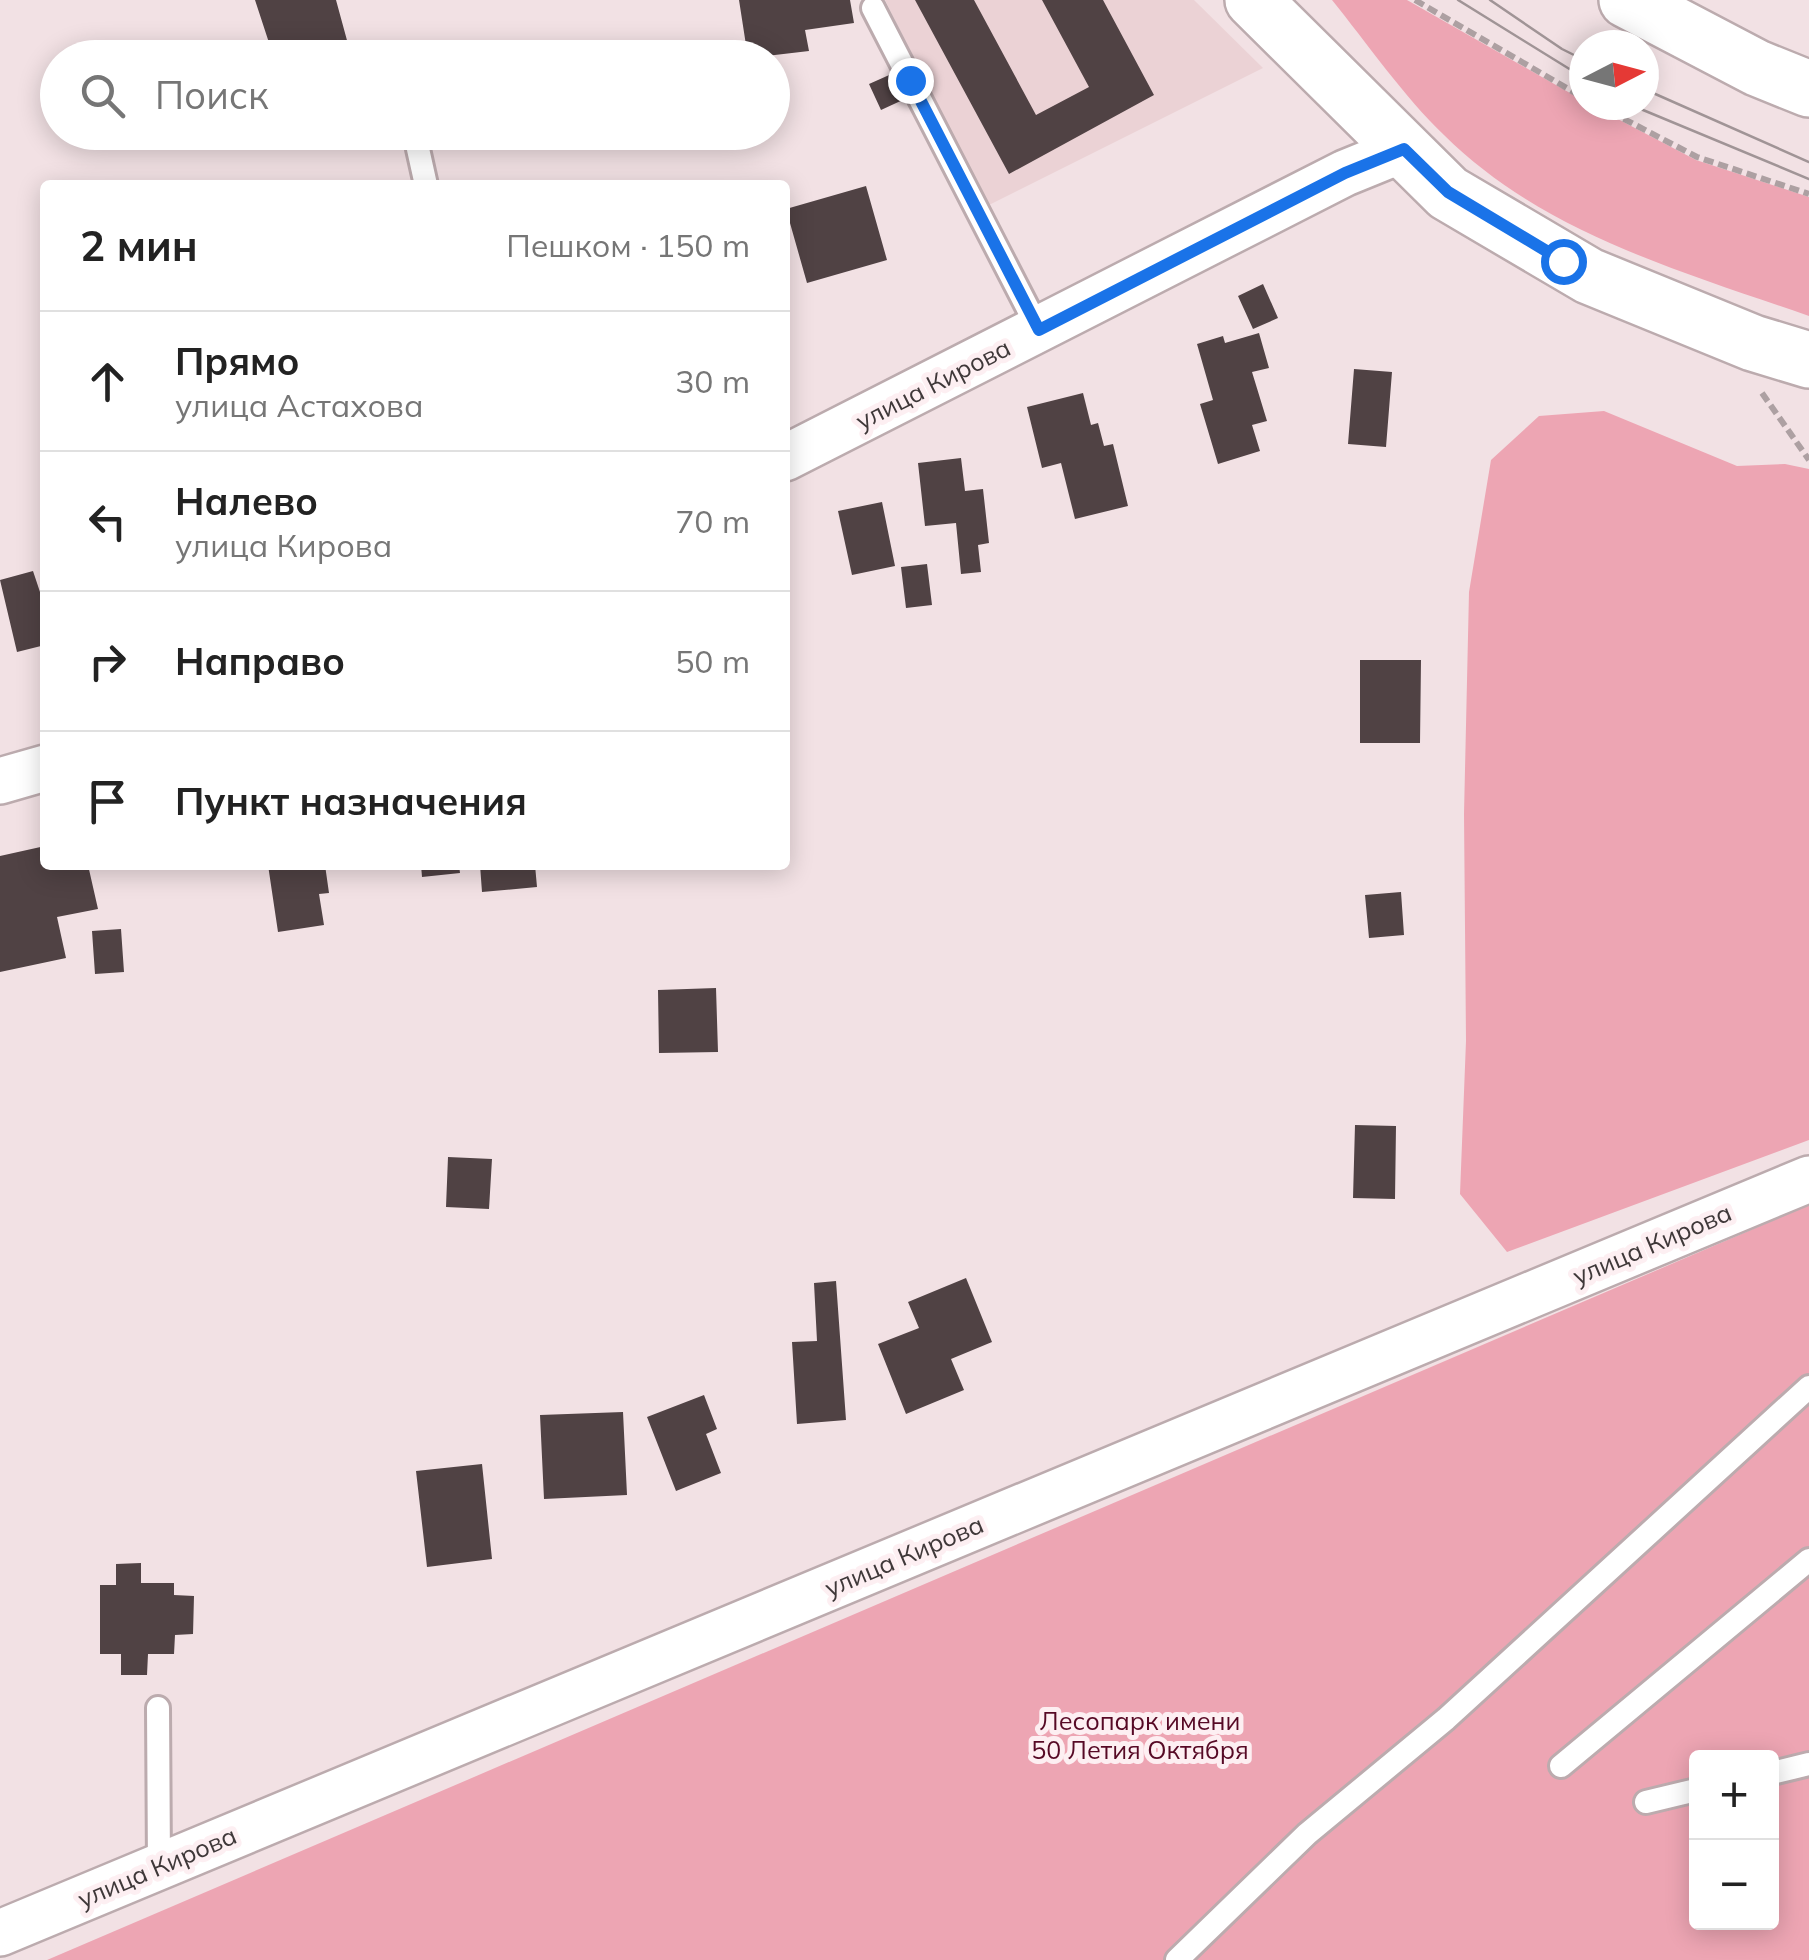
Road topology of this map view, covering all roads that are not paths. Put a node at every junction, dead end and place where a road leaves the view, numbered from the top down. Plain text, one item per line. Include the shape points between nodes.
1 (1253, 0) edge
2 (1628, 0) edge
3 (874, 8) dead end
4 (1809, 89) edge
5 (1404, 149) junction
6 (418, 150) edge
7 (425, 180) edge
8 (1039, 330) junction
9 (1809, 360) edge
10 (790, 455) edge
11 (40, 769) edge
12 (0, 781) edge
13 (1809, 1178) edge
14 (1809, 1386) edge
15 (1809, 1560) edge
16 (158, 1708) dead end
17 (1809, 1764) edge
18 (1561, 1766) dead end
19 (1779, 1771) edge
20 (1689, 1792) edge
21 (1646, 1802) dead end
22 (159, 1866) junction
23 (0, 1933) edge
24 (1176, 1960) edge

1 - 5 street
2 - 4 street
3 - 8 lane
5 - 8 street, улица Кирова
5 - 9 street via 1448,192 1590,276
6 - 7 lane
8 - 10 street, улица Кирова
11 - 12 street
13 - 22 street, улица Кирова
14 - 24 lane via 1446,1719 1307,1834
15 - 18 lane
16 - 22 lane
17 - 19 lane
20 - 21 lane
22 - 23 street, улица Кирова

